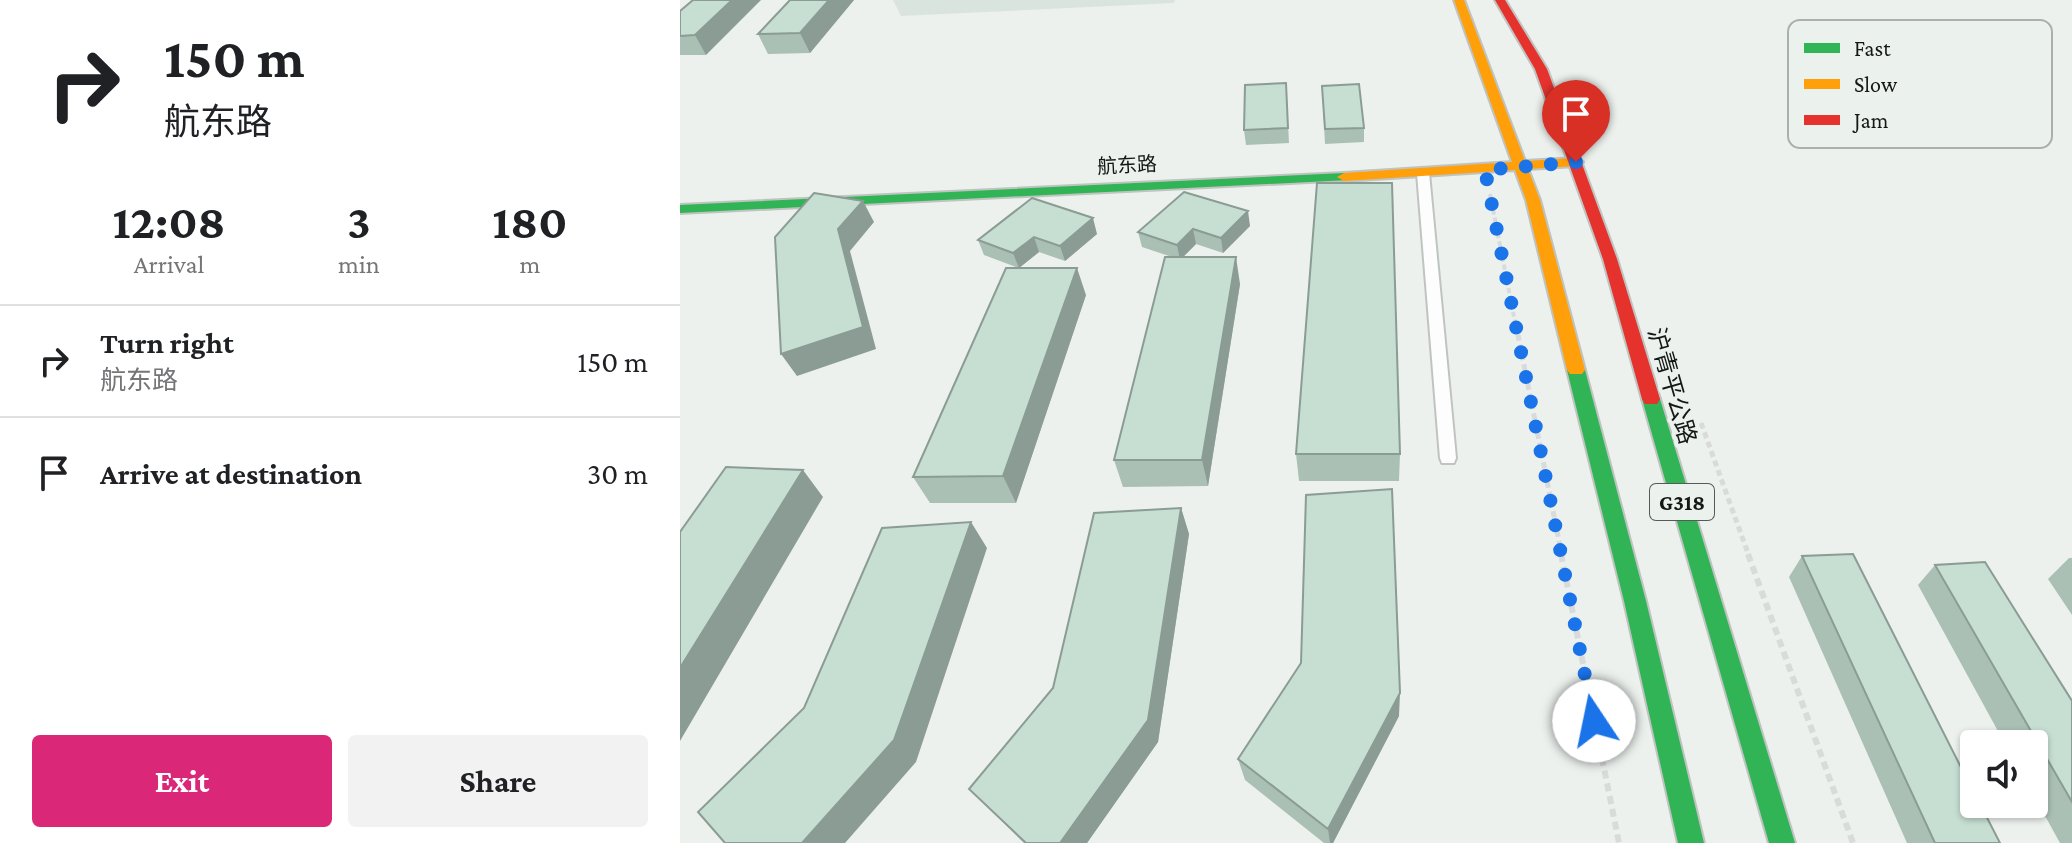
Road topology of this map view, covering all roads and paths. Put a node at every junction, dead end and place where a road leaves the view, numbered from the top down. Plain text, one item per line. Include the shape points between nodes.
1 (1459, 0) edge
2 (1500, 0) edge
3 (1576, 162) junction
4 (1521, 167) junction
5 (1485, 170) junction
6 (1423, 173) junction
7 (680, 209) edge
8 (1448, 458) dead end
9 (1619, 843) edge
10 (1691, 843) edge
11 (1782, 843) edge

1 - 4 main road, G318
2 - 3 main road, 沪青平公路 / G318 via 1541,69
3 - 4 main road, 航东路
3 - 11 main road, 沪青平公路 / G318 via 1610,259
4 - 5 main road, 航东路
4 - 10 main road, G318 via 1635,601
5 - 6 main road, 航东路
5 - 9 path
6 - 7 main road, 航东路
6 - 8 lane

